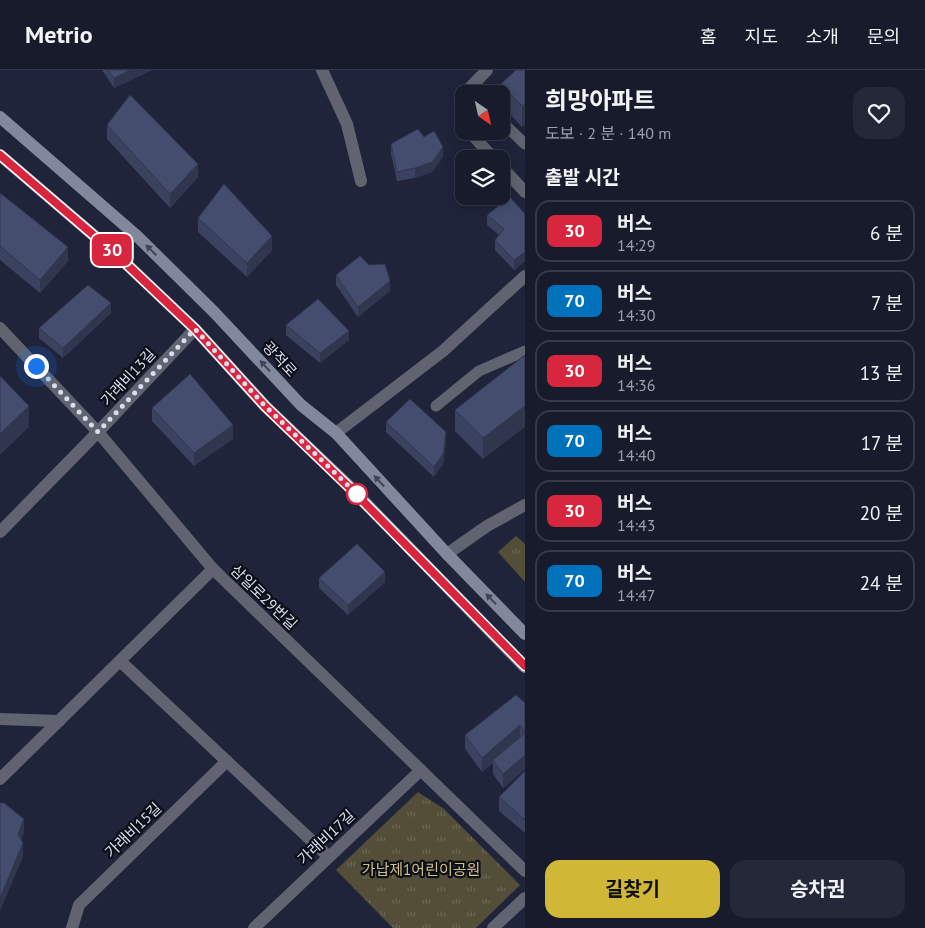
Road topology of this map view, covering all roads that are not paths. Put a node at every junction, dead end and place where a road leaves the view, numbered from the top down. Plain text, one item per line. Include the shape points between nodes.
1 (322, 70) edge
2 (487, 70) edge
3 (524, 70) edge
4 (473, 85) edge
5 (508, 85) edge
6 (0, 118) edge
7 (510, 130) edge
8 (477, 140) edge
9 (525, 144) edge
10 (486, 150) edge
11 (0, 155) edge
12 (510, 176) edge
13 (361, 181) dead end
14 (525, 192) edge
15 (525, 276) edge
16 (0, 328) edge
17 (195, 329) junction
18 (525, 351) edge
19 (436, 406) dead end
20 (98, 432) junction
21 (336, 433) junction
22 (525, 505) edge
23 (0, 532) edge
24 (447, 554) junction
25 (213, 569) junction
26 (525, 634) edge
27 (120, 661) junction
28 (525, 666) edge
29 (0, 719) edge
30 (59, 721) junction
31 (227, 761) junction
32 (421, 770) junction
33 (0, 779) edge
34 (329, 857) junction
35 (525, 871) edge
36 (525, 898) edge
37 (72, 928) edge
38 (254, 928) edge
39 (493, 928) edge

1 - 13 street via 347,124
2 - 4 street
3 - 5 lane
21 -> 6 main road, 광적로 via 301,405 137,236
7 - 9 lane
8 - 10 street
11 - 17 main road via 119,257
12 - 14 street
15 - 21 street via 443,351
16 - 20 street, 삼일로29번길
17 - 20 street, 가래비13길
17 - 28 main road via 265,406
18 - 19 lane via 479,371
20 - 23 street, 가래비13길
20 - 25 street, 삼일로29번길
24 -> 21 main road, 광적로
22 - 24 street
26 -> 24 main road, 광적로
25 - 27 street
25 - 32 street, 삼일로29번길
27 - 30 street
27 - 31 street
29 - 30 street
30 - 33 street
31 - 34 street
31 - 37 street, 가래비15길 via 79,905
32 - 34 street, 가래비17길
32 - 35 street, 삼일로29번길
34 - 38 street, 가래비17길
36 - 39 street

